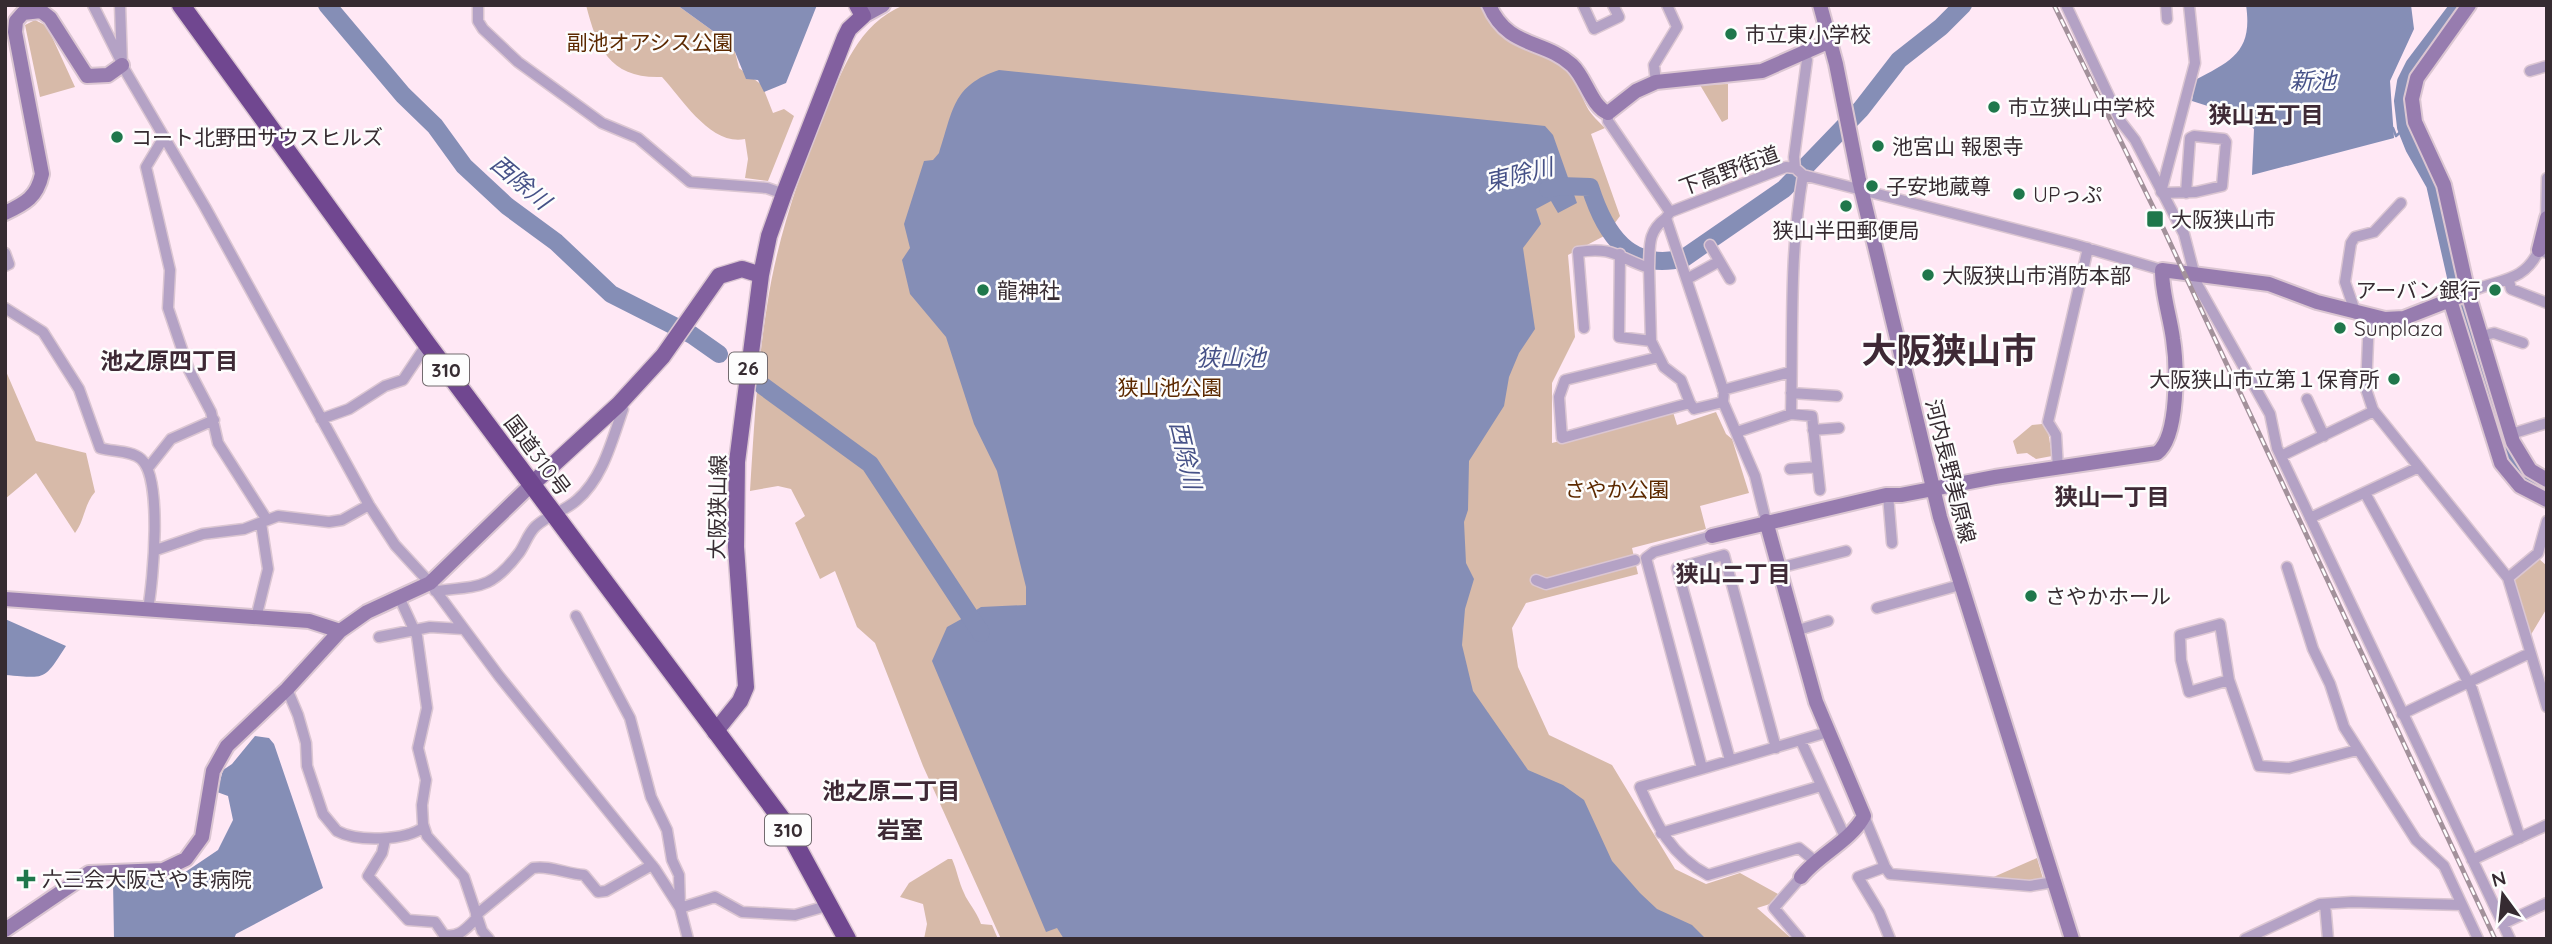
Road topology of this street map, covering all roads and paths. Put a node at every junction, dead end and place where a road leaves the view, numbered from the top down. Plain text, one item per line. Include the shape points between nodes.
1 (93, 5) edge
2 (120, 5) edge
3 (181, 5) edge
4 (478, 5) edge
5 (883, 5) edge
6 (1489, 5) edge
7 (1583, 5) edge
8 (1613, 5) edge
9 (1667, 5) edge
10 (1820, 5) edge
11 (2066, 5) edge
12 (2166, 5) edge
13 (2189, 5) edge
14 (2469, 5) edge
15 (860, 10) edge
16 (2167, 19) dead end
17 (1830, 41) junction
18 (1803, 54) junction
19 (122, 65) junction
20 (2547, 66) edge
21 (2530, 71) dead end
22 (1656, 82) junction
23 (1608, 113) junction
24 (164, 137) junction
25 (1800, 172) junction
26 (2547, 178) edge
27 (1861, 188) junction
28 (2186, 192) junction
29 (2161, 193) junction
30 (784, 194) junction
31 (2401, 203) dead end
32 (5, 213) edge
33 (1668, 215) junction
34 (2546, 218) edge
35 (1710, 245) dead end
36 (2088, 248) junction
37 (2543, 251) edge
38 (5, 253) edge
39 (1620, 254) junction
40 (1718, 262) junction
41 (1650, 263) junction
42 (5, 265) edge
43 (2162, 270) junction
44 (2197, 274) junction
45 (761, 275) junction
46 (1687, 279) junction
47 (1730, 279) dead end
48 (2509, 281) junction
49 (2458, 297) junction
50 (2547, 303) edge
51 (5, 308) edge
52 (2362, 316) junction
53 (1584, 328) dead end
54 (2481, 336) junction
55 (1651, 341) junction
56 (2523, 343) dead end
57 (427, 344) junction
58 (1659, 357) junction
59 (1790, 372) junction
60 (1791, 393) junction
61 (1723, 396) junction
62 (1837, 396) dead end
63 (2306, 399) dead end
64 (1690, 403) junction
65 (619, 404) junction
66 (2374, 411) junction
67 (1791, 414) junction
68 (321, 419) junction
69 (214, 420) junction
70 (2547, 423) edge
71 (1839, 428) dead end
72 (1813, 430) junction
73 (1737, 432) junction
74 (2511, 434) junction
75 (2324, 436) junction
76 (2281, 456) junction
77 (1817, 467) junction
78 (2419, 467) junction
79 (148, 468) junction
80 (1790, 469) dead end
81 (2059, 469) junction
82 (2547, 480) edge
83 (531, 485) junction
84 (1932, 487) junction
85 (1820, 490) dead end
86 (2365, 493) junction
87 (1888, 495) junction
88 (2547, 500) edge
89 (369, 505) junction
90 (555, 516) junction
91 (2310, 518) junction
92 (264, 521) junction
93 (1766, 521) junction
94 (2547, 521) edge
95 (1712, 536) joint
96 (1892, 543) dead end
97 (156, 550) junction
98 (1846, 551) dead end
99 (1635, 560) dead end
100 (2287, 567) dead end
101 (1779, 568) junction
102 (2508, 578) junction
103 (1536, 580) dead end
104 (1960, 585) junction
105 (433, 587) junction
106 (399, 597) junction
107 (5, 599) edge
108 (1877, 608) dead end
109 (148, 609) junction
110 (576, 616) dead end
111 (256, 618) junction
112 (1829, 621) dead end
113 (463, 629) junction
114 (415, 630) junction
115 (340, 631) junction
116 (1796, 631) junction
117 (379, 637) dead end
118 (2530, 653) junction
119 (2229, 680) junction
120 (2469, 682) junction
121 (286, 689) junction
122 (2547, 707) edge
123 (2402, 714) junction
124 (715, 732) junction
125 (1828, 733) junction
126 (1801, 741) junction
127 (1776, 748) junction
128 (2357, 750) junction
129 (1730, 760) junction
130 (1702, 768) junction
131 (1821, 786) junction
132 (1864, 816) junction
133 (2547, 825) edge
134 (424, 827) junction
135 (1661, 833) junction
136 (1844, 837) junction
137 (2520, 838) junction
138 (385, 840) junction
139 (2472, 860) junction
140 (1815, 861) junction
141 (652, 865) junction
142 (1885, 867) junction
143 (1801, 877) joint
144 (2054, 882) junction
145 (2325, 904) junction
146 (2547, 904) edge
147 (830, 905) junction
148 (2462, 905) junction
149 (680, 908) junction
150 (476, 917) junction
151 (2502, 924) junction
152 (5, 930) edge
153 (2264, 934) edge
154 (489, 939) edge
155 (688, 939) edge
156 (847, 939) edge
157 (1800, 939) edge
158 (1890, 939) edge
159 (2072, 939) edge
160 (2245, 939) edge
161 (2328, 939) edge
162 (2477, 939) edge
163 (2510, 939) edge

1 - 19 street
2 - 19 street
3 - 57 highway, 国道310号 / 310
4 - 30 street via 483,29 518,62 602,123 638,138 690,182 767,188
5 - 15 street
6 - 23 street via 1511,35 1571,63
7 - 8 street via 1594,29 1619,17
9 - 22 street via 1677,27 1654,65
10 - 17 street, 河内長野美原線
11 - 29 street via 2121,122
12 - 16 street
13 - 29 street via 2195,64
14 - 49 street via 2420,73 2412,99 2420,139 2447,194
15 - 30 main road, 大阪狭山線 / 26
17 - 18 street
17 - 27 street, 河内長野美原線
18 - 22 street via 1762,71
18 - 25 street via 1807,60
19 - 24 street
19 - 32 street via 108,75 86,76 50,18 41,11 23,13 16,21 42,174 30,201
20 - 21 street
22 - 23 street
23 - 33 street, 下高野街道 via 1608,121
24 - 68 street
24 - 69 street via 146,167 170,270 168,309 189,370
25 - 27 street
25 - 33 street, 下高野街道 via 1786,167
25 - 59 street
26 - 34 street
27 - 36 street
27 - 84 street, 河内長野美原線
28 - 28 street via 2222,186 2224,139 2190,138
28 - 29 street
29 - 44 street via 2184,234
30 - 45 main road, 大阪狭山線 / 26
31 - 52 street via 2374,232 2351,243 2346,282
33 - 41 street via 1654,227
33 - 46 street
34 - 37 street
35 - 40 street
36 - 43 street
36 - 81 street via 2048,422 2056,435
37 - 48 street
38 - 42 street via 9,264
39 - 41 street via 1632,262
39 - 53 street via 1578,251
39 - 55 street via 1619,337
40 - 46 street
40 - 47 street
41 - 55 street
43 - 44 street
43 - 81 street via 2175,358 2167,444 2149,456
44 - 52 street via 2269,284
44 - 76 street via 2199,288 2270,414
45 - 65 main road via 743,269 719,276 674,341
45 - 124 main road, 大阪狭山線 / 26 via 737,462 736,547 746,687
46 - 61 street
48 - 49 street via 2482,285
48 - 50 street via 2511,289
49 - 52 street via 2404,318
49 - 54 street
49 - 88 street via 2501,463 2520,486
51 - 79 street via 43,332 79,389 100,448 136,455
52 - 66 street via 2366,389
54 - 56 street via 2494,333
54 - 74 street
55 - 58 street
57 - 68 street via 403,380
57 - 83 highway, 国道310号 / 310
58 - 64 street via 1681,380
58 - 64 street via 1565,380 1559,397 1562,438
59 - 60 street
59 - 61 street
60 - 62 street
60 - 67 street
61 - 64 street via 1694,409
61 - 73 street
63 - 75 street
65 - 83 main road
65 - 90 street via 623,409 597,474 587,490
66 - 75 street
66 - 78 street
67 - 72 street via 1812,416
67 - 73 street
68 - 89 street
69 - 79 street via 171,439
69 - 92 street via 222,451
70 - 74 street
71 - 72 street
72 - 77 street
73 - 93 street
74 - 82 street via 2523,463
75 - 76 street
76 - 91 street
77 - 80 street
77 - 85 street
78 - 86 street
78 - 102 street
79 - 97 street
81 - 84 street
83 - 90 highway, 国道310号 / 310
83 - 105 street
84 - 87 street
84 - 104 street, 河内長野美原線
86 - 91 street
86 - 120 street
87 - 93 street
87 - 96 street
89 - 92 street via 329,522 278,516
89 - 105 street via 395,545
90 - 105 street via 537,525 496,580 482,586
90 - 124 highway, 国道310号 / 310
91 - 123 street
92 - 97 street
92 - 111 street via 268,569
93 - 95 street
93 - 101 street
94 - 102 street via 2538,553
95 - 130 street via 1646,558
97 - 109 street
98 - 101 street
99 - 103 street via 1546,584
100 - 128 street via 2313,649
101 - 116 street
102 - 118 street
104 - 108 street
104 - 144 street, 河内長野美原線
105 - 106 street
105 - 113 street
106 - 114 street
106 - 115 street
107 - 109 street
109 - 111 street
110 - 149 street via 630,718 679,875
111 - 115 street via 309,621
112 - 116 street
113 - 114 street
113 - 141 street
114 - 117 street
114 - 134 street via 427,708 418,748 426,780
115 - 121 street
116 - 125 street
118 - 120 street
118 - 122 street
119 - 119 street via 2220,624 2180,635 2189,692
119 - 128 street via 2259,766 2290,768
120 - 123 street
120 - 137 street
121 - 138 street via 306,743 307,766 323,814 343,834
121 - 152 street via 218,758 202,837 186,859 153,871 89,873
123 - 139 street
124 - 147 highway, 国道310号 / 310 via 783,821
125 - 126 street
125 - 132 street
126 - 127 street
126 - 131 street
127 - 129 street
127 - 129 street via 1724,555 1678,568
128 - 148 street via 2417,840 2444,866
129 - 130 street
130 - 135 street via 1640,787
131 - 135 street
131 - 136 street
132 - 136 street
132 - 142 street
133 - 137 street
134 - 138 street
134 - 150 street via 464,877
135 - 140 street via 1674,851 1708,874 1799,848
136 - 140 street
137 - 139 street
138 - 150 street via 368,876 408,920 435,922 444,935 452,936 461,934
139 - 151 street
140 - 143 street
141 - 149 street
141 - 150 street via 598,892 584,875 533,868
142 - 144 street via 1890,874 1946,880 2030,886
142 - 158 street via 1858,877
143 - 157 street via 1774,908
144 - 159 street, 河内長野美原線
145 - 148 street
145 - 153 street
145 - 161 street
146 - 151 street
147 - 149 street via 782,915 741,912 715,897
147 - 156 highway, 国道310号 / 310
148 - 162 street
149 - 155 street
150 - 154 street
151 - 163 street
153 - 160 street

